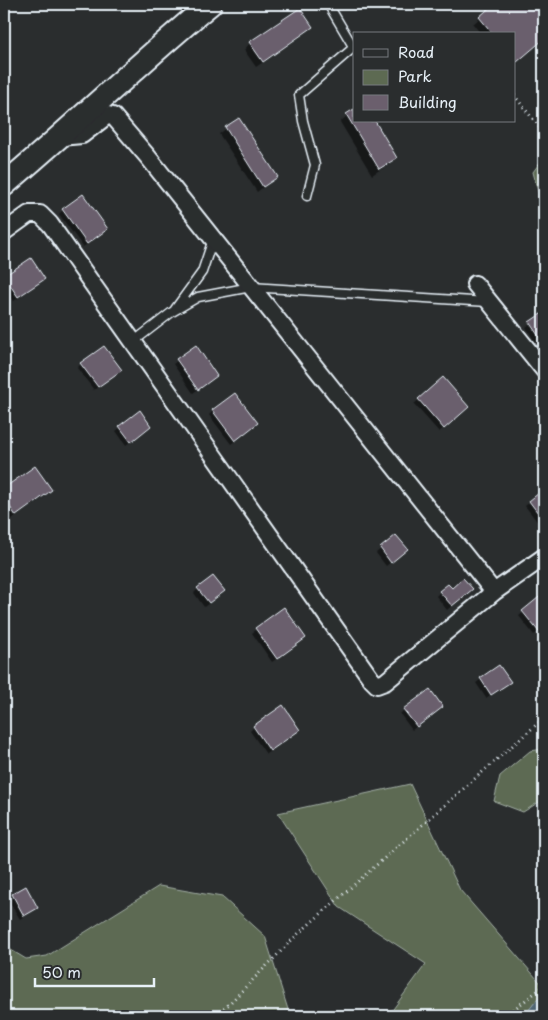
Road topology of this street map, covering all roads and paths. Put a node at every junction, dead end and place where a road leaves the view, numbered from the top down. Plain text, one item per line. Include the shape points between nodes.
1 (210, 4) edge
2 (328, 4) edge
3 (353, 46) edge
4 (353, 49) edge
5 (516, 98) edge
6 (544, 133) edge
7 (60, 137) junction
8 (4, 185) edge
9 (308, 196) dead end
10 (4, 232) edge
11 (213, 240) junction
12 (475, 284) dead end
13 (251, 287) junction
14 (490, 302) junction
15 (172, 312) junction
16 (133, 342) junction
17 (544, 370) edge
18 (544, 557) edge
19 (494, 592) junction
20 (544, 718) edge
21 (544, 986) edge
22 (217, 1016) edge
23 (505, 1016) edge

1 - 7 main road
2 - 3 lane
4 - 9 lane via 299,95 315,165
5 - 6 path
7 - 8 main road
7 - 11 street via 82,135 108,115 112,116 144,151
10 - 16 street via 29,214 40,214
11 - 13 street
11 - 15 lane via 202,272
12 - 14 street
13 - 14 lane
13 - 15 lane via 198,297
13 - 19 street
14 - 17 street
15 - 16 lane
16 - 19 street via 378,685
18 - 19 street
20 - 22 path via 298,934
21 - 23 path

